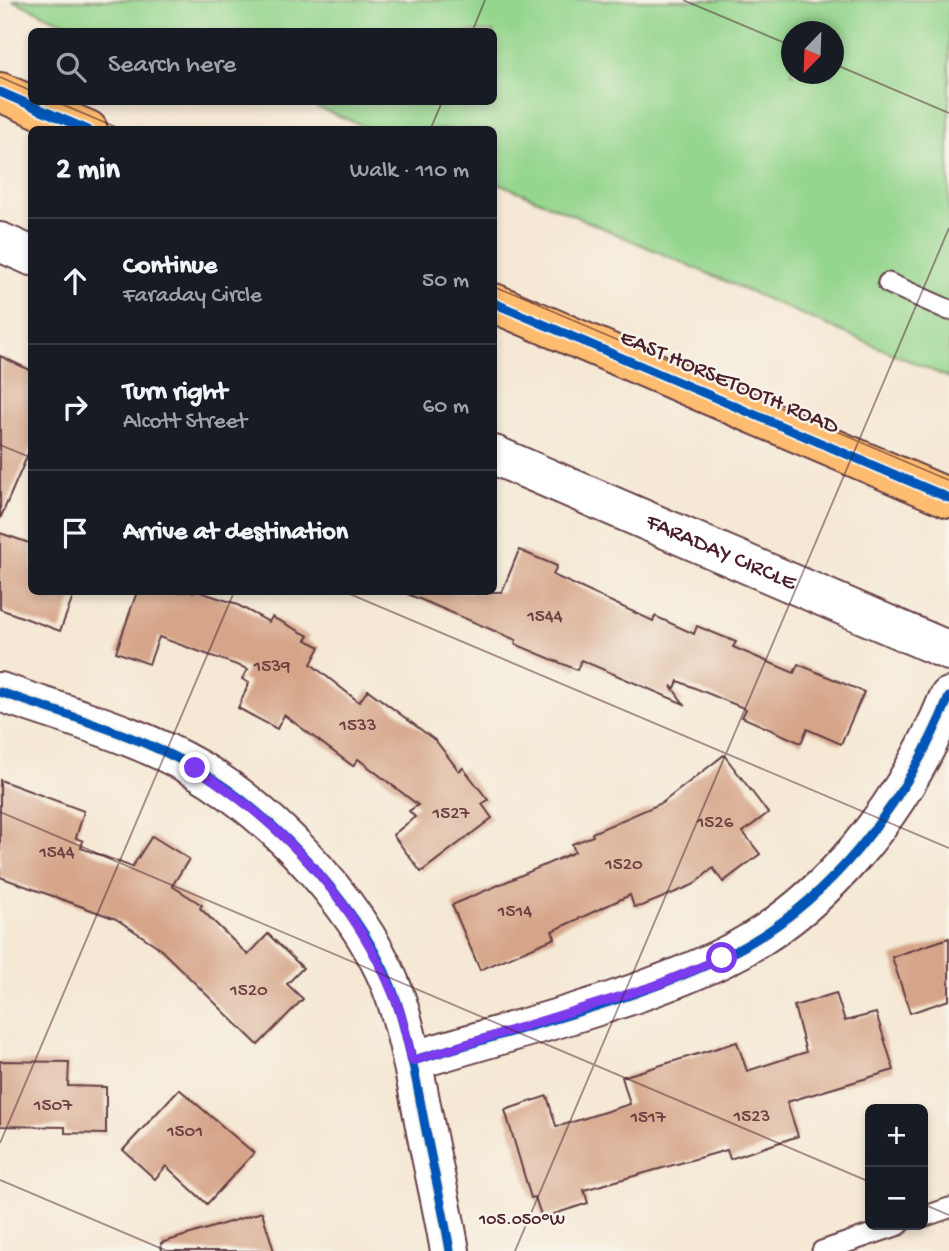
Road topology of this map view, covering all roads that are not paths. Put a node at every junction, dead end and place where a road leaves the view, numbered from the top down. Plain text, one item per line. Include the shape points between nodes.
1 (0, 92) edge
2 (28, 104) edge
3 (30, 105) edge
4 (79, 126) edge
5 (0, 242) edge
6 (28, 254) edge
7 (888, 283) dead end
8 (497, 304) edge
9 (949, 310) edge
10 (497, 456) edge
11 (949, 498) edge
12 (949, 651) edge
13 (0, 692) edge
14 (949, 697) edge
15 (412, 1061) junction
16 (949, 1208) edge
17 (928, 1215) edge
18 (884, 1230) edge
19 (450, 1251) edge
20 (822, 1251) edge

1 - 2 main road
3 - 4 main road
5 - 6 street
7 - 9 lane
8 - 11 main road, EAST HORSETOOTH ROAD
10 - 12 street, FARADAY CIRCLE
13 - 15 street via 121,735 195,768 236,794 290,840 328,884 373,952 396,1000
14 - 15 street via 911,779 881,824 835,876 772,928 722,958 657,985
15 - 19 street
16 - 17 lane
18 - 20 lane

